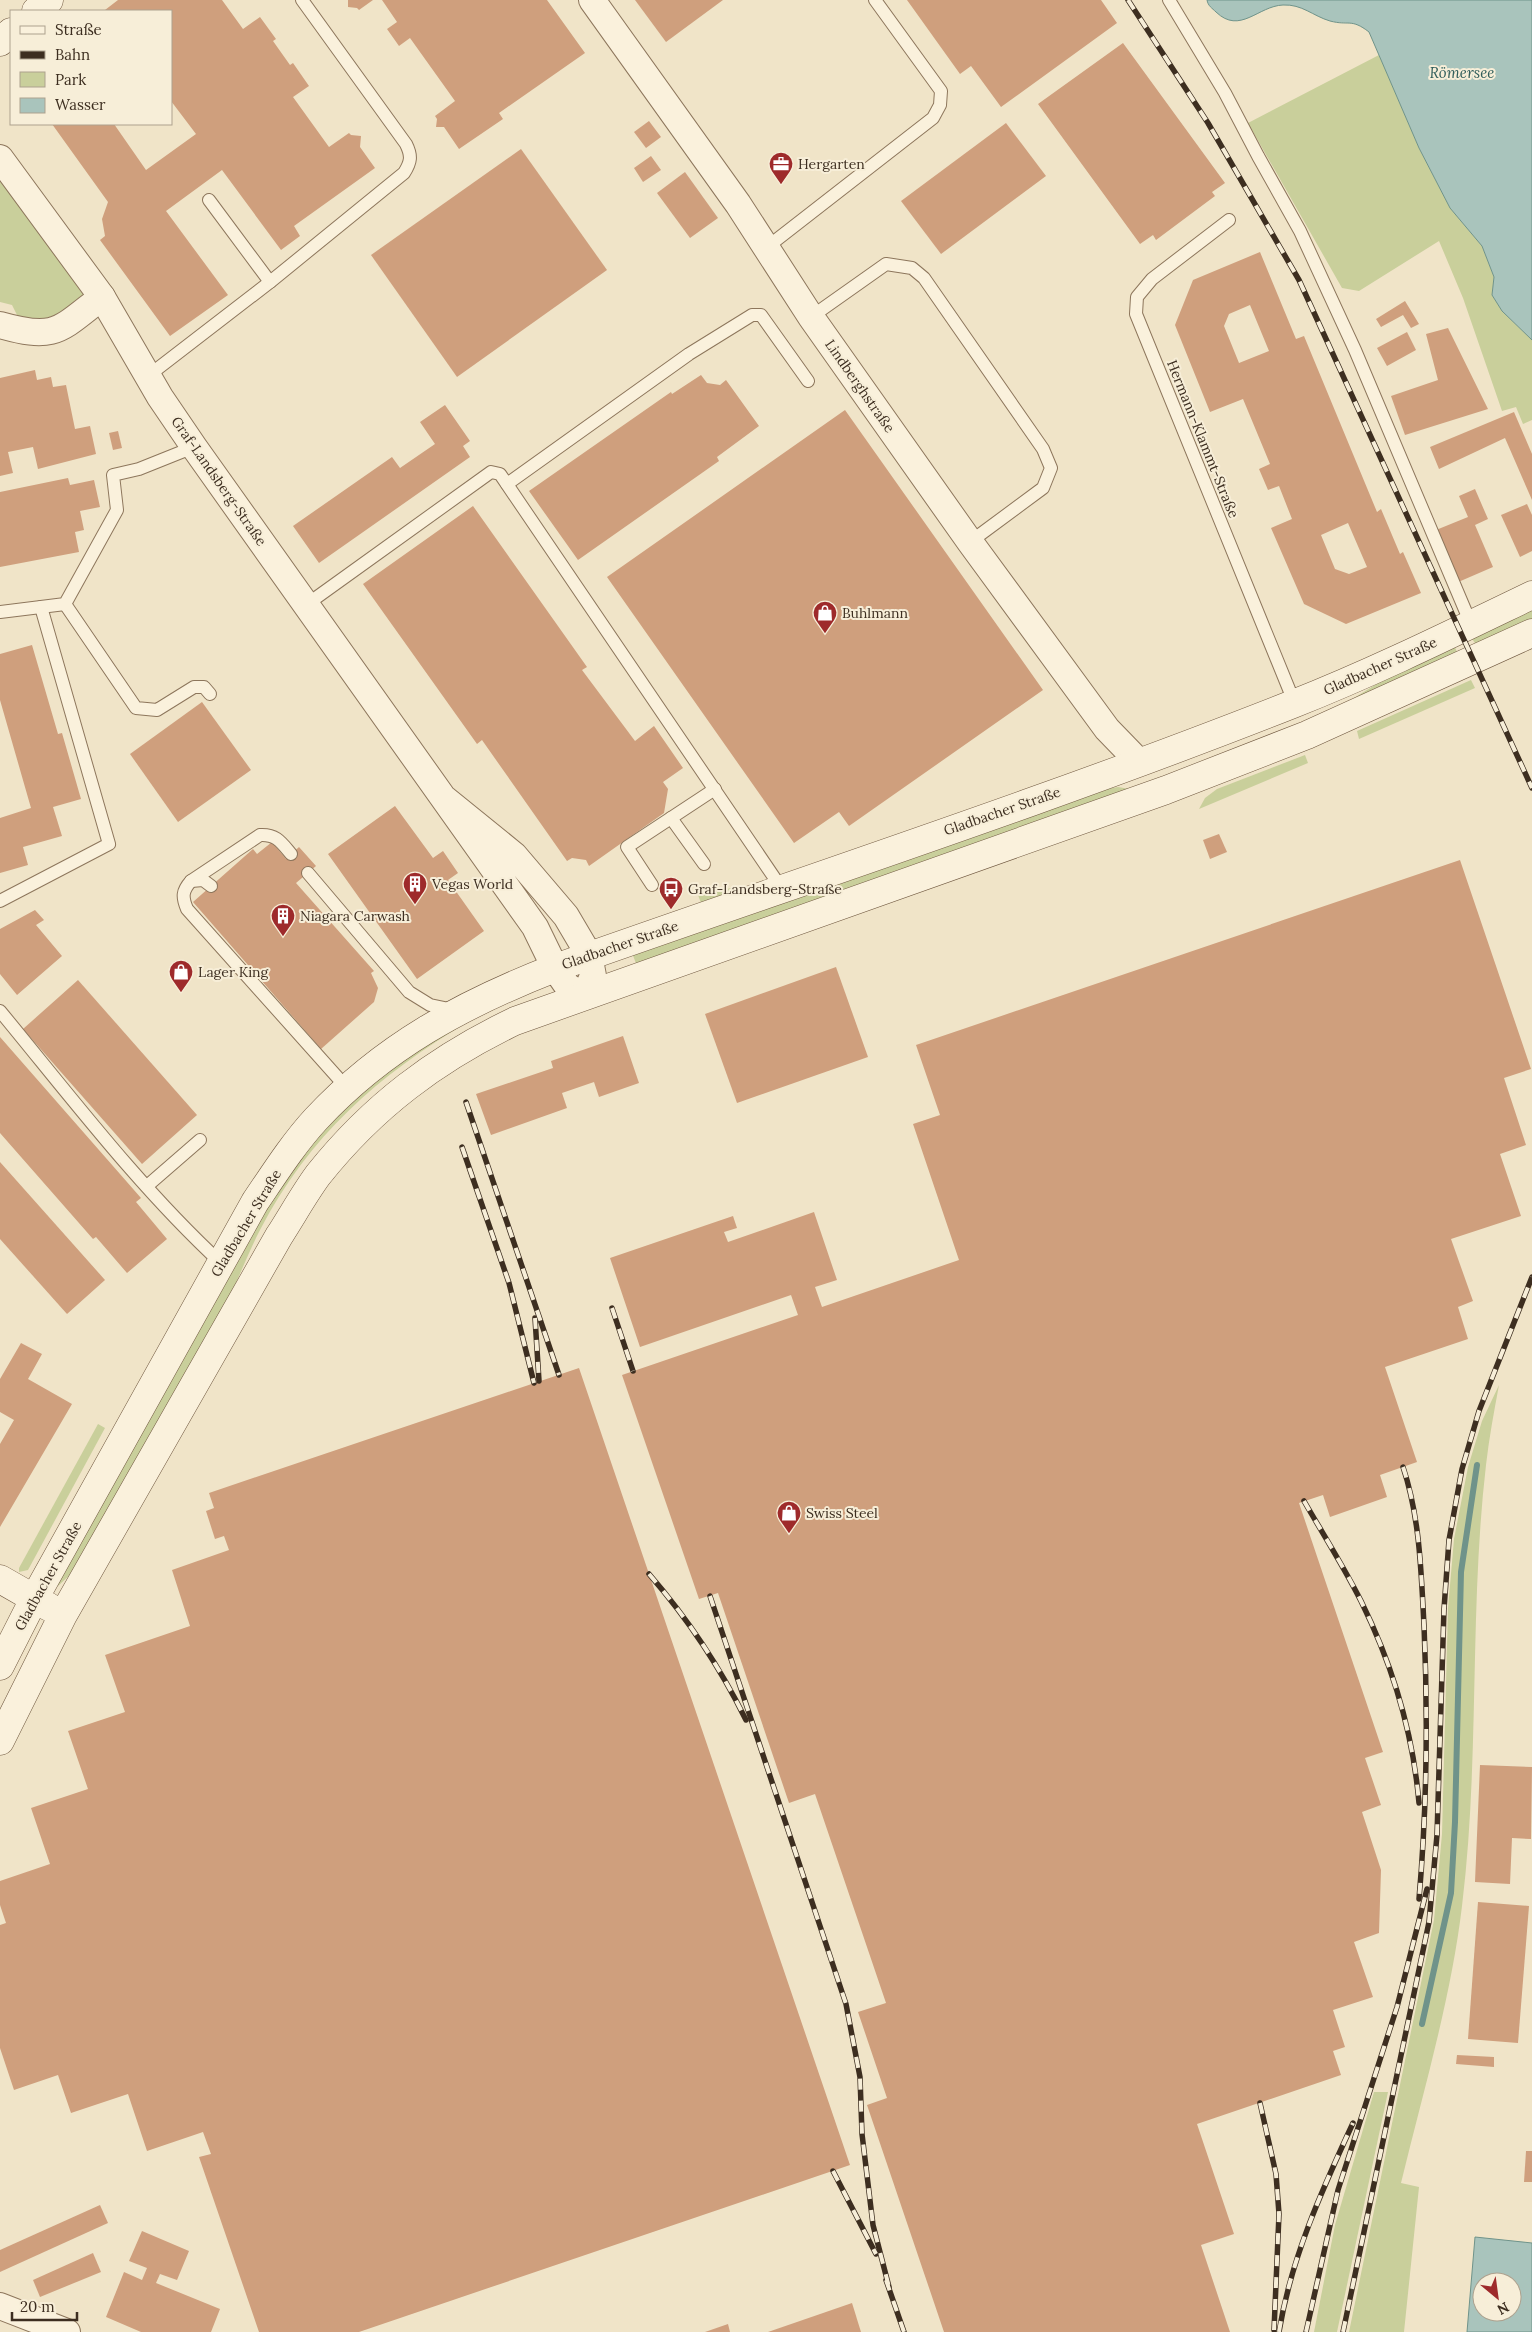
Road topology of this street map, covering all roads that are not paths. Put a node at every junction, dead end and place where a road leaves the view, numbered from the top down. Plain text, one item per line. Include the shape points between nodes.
1 (49, 0) edge
2 (302, 0) edge
3 (592, 0) edge
4 (875, 0) edge
5 (1169, 0) edge
6 (37, 10) edge
7 (10, 33) edge
8 (0, 42) edge
9 (0, 158) edge
10 (209, 200) dead end
11 (1230, 220) dead end
12 (766, 248) junction
13 (270, 282) junction
14 (102, 297) junction
15 (811, 317) junction
16 (0, 325) edge
17 (148, 376) junction
18 (808, 381) dead end
19 (194, 447) junction
20 (507, 484) junction
21 (970, 542) junction
22 (1532, 595) edge
23 (65, 604) junction
24 (306, 605) junction
25 (41, 607) junction
26 (0, 612) edge
27 (1471, 624) junction
28 (1532, 633) edge
29 (210, 694) dead end
30 (1295, 704) junction
31 (1139, 762) junction
32 (715, 789) junction
33 (1166, 790) junction
34 (445, 799) junction
35 (671, 818) junction
36 (291, 854) dead end
37 (704, 864) dead end
38 (308, 873) dead end
39 (191, 881) junction
40 (652, 885) dead end
41 (211, 886) dead end
42 (782, 889) junction
43 (0, 901) edge
44 (589, 956) junction
45 (555, 968) junction
46 (585, 995) junction
47 (457, 1011) junction
48 (0, 1012) edge
49 (347, 1088) junction
50 (200, 1140) dead end
51 (146, 1186) junction
52 (221, 1263) junction
53 (0, 1579) edge
54 (34, 1599) junction
55 (63, 1615) junction
56 (2, 1662) edge
57 (0, 1741) edge
58 (0, 2306) edge
59 (67, 2332) edge

1 - 6 main road
2 - 13 lane via 406,144 410,164 404,174
3 - 12 street, Lindberghstraße
4 - 12 lane via 941,90 940,105 933,118
5 - 27 lane via 1225,92 1300,231 1355,350
7 - 8 main road
9 - 14 street, Graf-Landsberg-Straße
10 - 13 lane
11 - 30 lane, Hermann-Klammt-Straße via 1152,279 1137,297 1136,314
12 - 15 street, Lindberghstraße
13 - 17 lane
14 - 16 street via 52,332 29,333
14 - 17 street, Graf-Landsberg-Straße
15 - 21 street, Lindberghstraße
15 - 21 lane via 886,264 912,268 924,278 1043,449 1051,468 1043,488
17 - 19 street, Graf-Landsberg-Straße
18 - 20 lane via 760,315 752,315 689,354
19 - 23 lane via 139,469 112,475 117,510
19 - 24 street, Graf-Landsberg-Straße
20 - 24 lane via 500,474 491,472
20 - 32 lane
21 - 31 street, Lindberghstraße via 1107,729
22 - 27 main road, Gladbacher Straße
23 - 25 lane
23 - 29 lane via 136,708 157,710 194,687 204,687
24 - 34 street, Graf-Landsberg-Straße
25 - 26 lane
25 - 43 lane via 108,844
27 - 30 main road, Gladbacher Straße
28 - 33 main road via 1307,735
30 - 31 main road, Gladbacher Straße
31 - 33 main road
31 - 42 main road, Gladbacher Straße
32 - 35 lane
32 - 42 lane
33 - 46 main road
34 - 44 street, Graf-Landsberg-Straße via 514,855 566,916
34 - 45 street, Graf-Landsberg-Straße via 536,927
35 - 37 lane
35 - 40 lane via 627,847
36 - 39 lane via 278,838 271,834 260,835 246,849
38 - 47 lane via 409,992 430,1005
39 - 41 lane via 203,880
39 - 49 lane via 183,890 187,909
42 - 44 main road, Gladbacher Straße
44 - 45 main road, Gladbacher Straße
44 - 46 street, Graf-Landsberg-Straße via 593,976
45 - 46 street, Graf-Landsberg-Straße via 568,987
45 - 47 main road, Gladbacher Straße via 503,988
46 - 55 main road via 515,1021 450,1055 410,1082 363,1124 317,1176 279,1236
47 - 49 main road, Gladbacher Straße via 382,1058
48 - 51 lane
49 - 52 main road, Gladbacher Straße via 315,1120 283,1161 255,1202
50 - 51 lane
51 - 52 lane via 182,1227
52 - 54 main road, Gladbacher Straße
53 - 54 main road
54 - 55 main road
54 - 56 main road, Gladbacher Straße
55 - 57 main road
58 - 59 street

